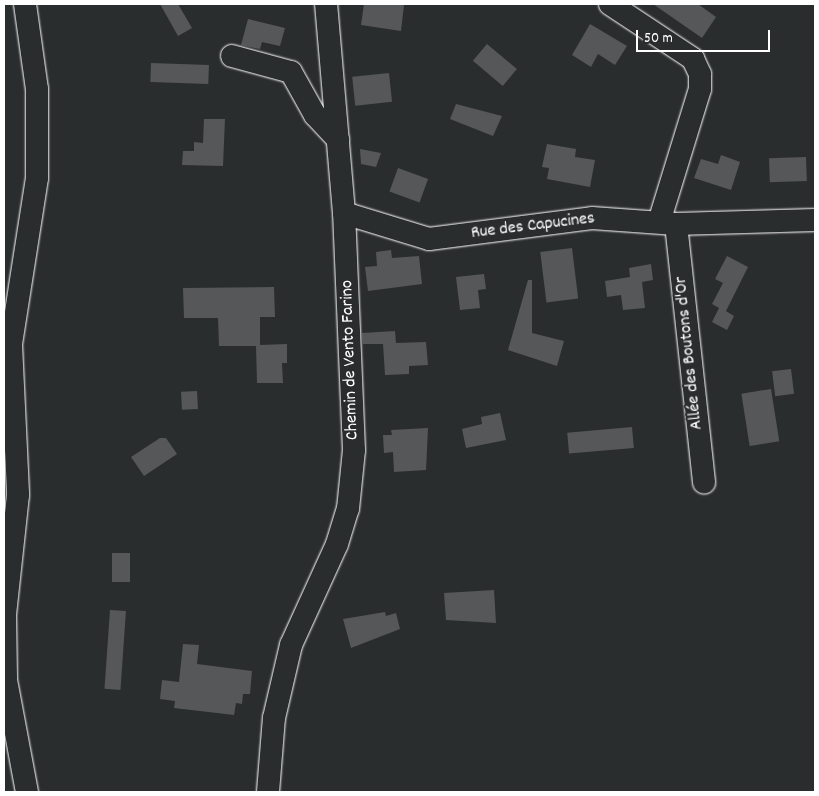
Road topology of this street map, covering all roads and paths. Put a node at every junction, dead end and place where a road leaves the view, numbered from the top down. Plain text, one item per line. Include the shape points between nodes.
1 (25, 4) edge
2 (326, 4) edge
3 (610, 4) edge
4 (232, 56) dead end
5 (338, 140) junction
6 (344, 213) junction
7 (815, 220) edge
8 (667, 223) junction
9 (704, 482) dead end
10 (27, 792) edge
11 (268, 792) edge

1 - 10 street via 37,89 37,178 11,344 18,495 5,614 6,680
2 - 5 street, Chemin de Vento Farino
3 - 8 street via 693,59 700,74 700,89
4 - 5 street via 292,72 315,115
5 - 6 street, Chemin de Vento Farino
6 - 8 street, Rue des Capucines via 429,239 592,218
6 - 11 street, Chemin de Vento Farino via 355,393 348,509 291,645 274,718
7 - 8 street, Rue des Capucines
8 - 9 street, Allée des Boutons d'Or

